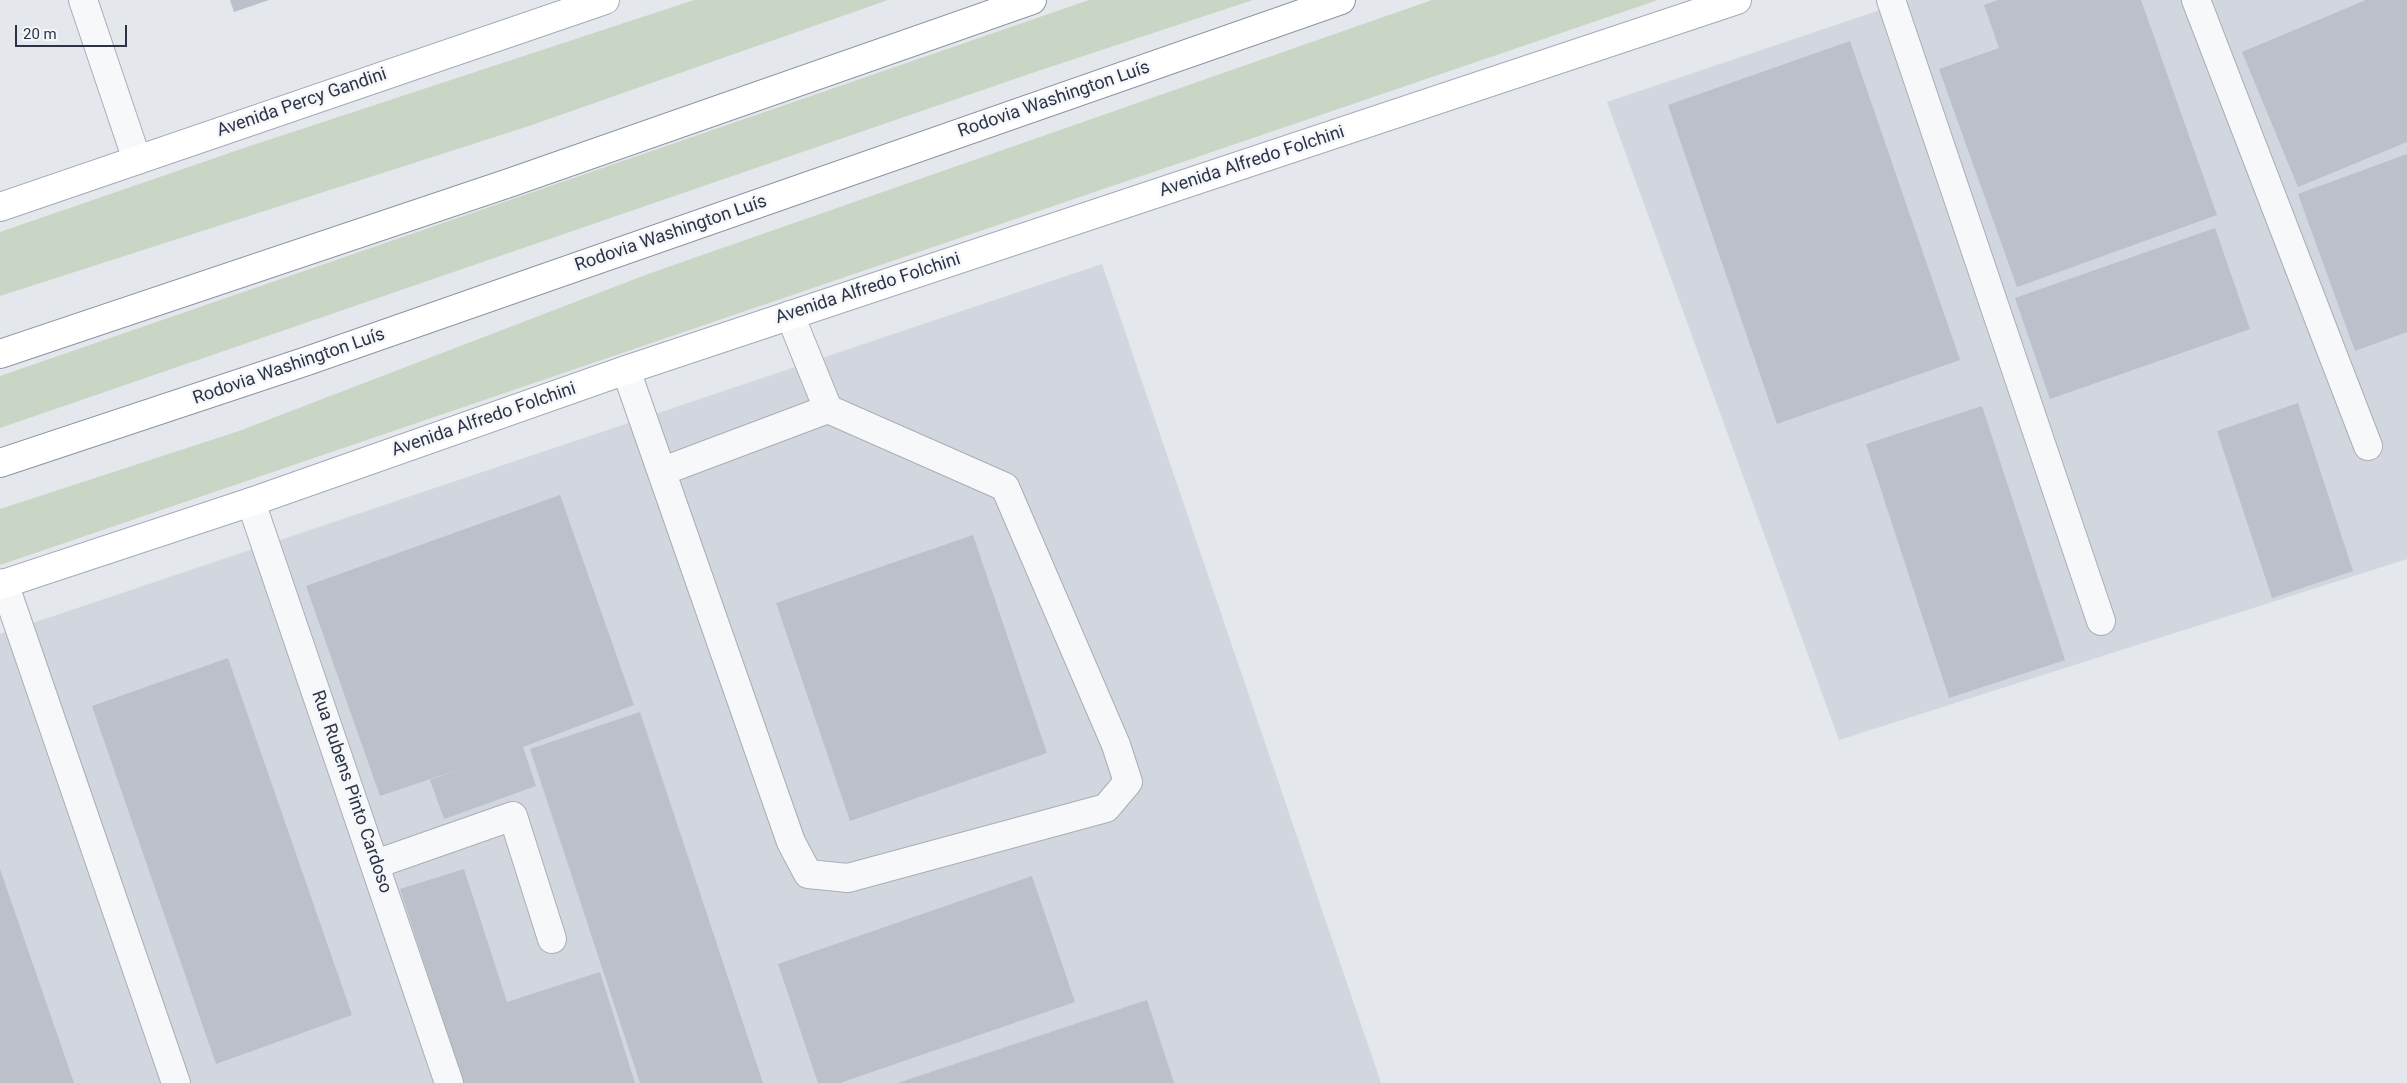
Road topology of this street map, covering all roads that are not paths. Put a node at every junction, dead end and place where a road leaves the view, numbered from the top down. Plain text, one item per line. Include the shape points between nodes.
1 (83, 0) edge
2 (605, 0) edge
3 (1032, 0) edge
4 (1341, 0) edge
5 (1738, 0) edge
6 (1891, 0) edge
7 (2196, 0) edge
8 (136, 160) junction
9 (0, 207) edge
10 (790, 315) junction
11 (0, 354) edge
12 (626, 370) junction
13 (828, 409) junction
14 (2368, 446) dead end
15 (0, 463) edge
16 (663, 471) junction
17 (251, 502) junction
18 (2, 584) edge
19 (2101, 621) dead end
20 (376, 864) junction
21 (552, 939) dead end
22 (176, 1083) edge
23 (450, 1083) edge

1 - 8 street
2 - 8 main road, Avenida Percy Gandini
3 - 11 main road via 500,187
4 - 15 main road, Rodovia Washington Luís via 307,361
5 - 10 main road, Avenida Alfredo Folchini
6 - 19 street
7 - 14 street
8 - 9 main road, Avenida Percy Gandini
10 - 12 main road, Avenida Alfredo Folchini
10 - 13 street
12 - 16 street
12 - 17 main road, Avenida Alfredo Folchini
13 - 16 street
13 - 16 street via 1005,487 1116,745 1128,782 1106,808 848,878 808,874 791,842
17 - 18 main road, Avenida Alfredo Folchini
17 - 20 street, Rua Rubens Pinto Cardoso
18 - 22 street
20 - 21 street via 513,816
20 - 23 street, Rua Rubens Pinto Cardoso

